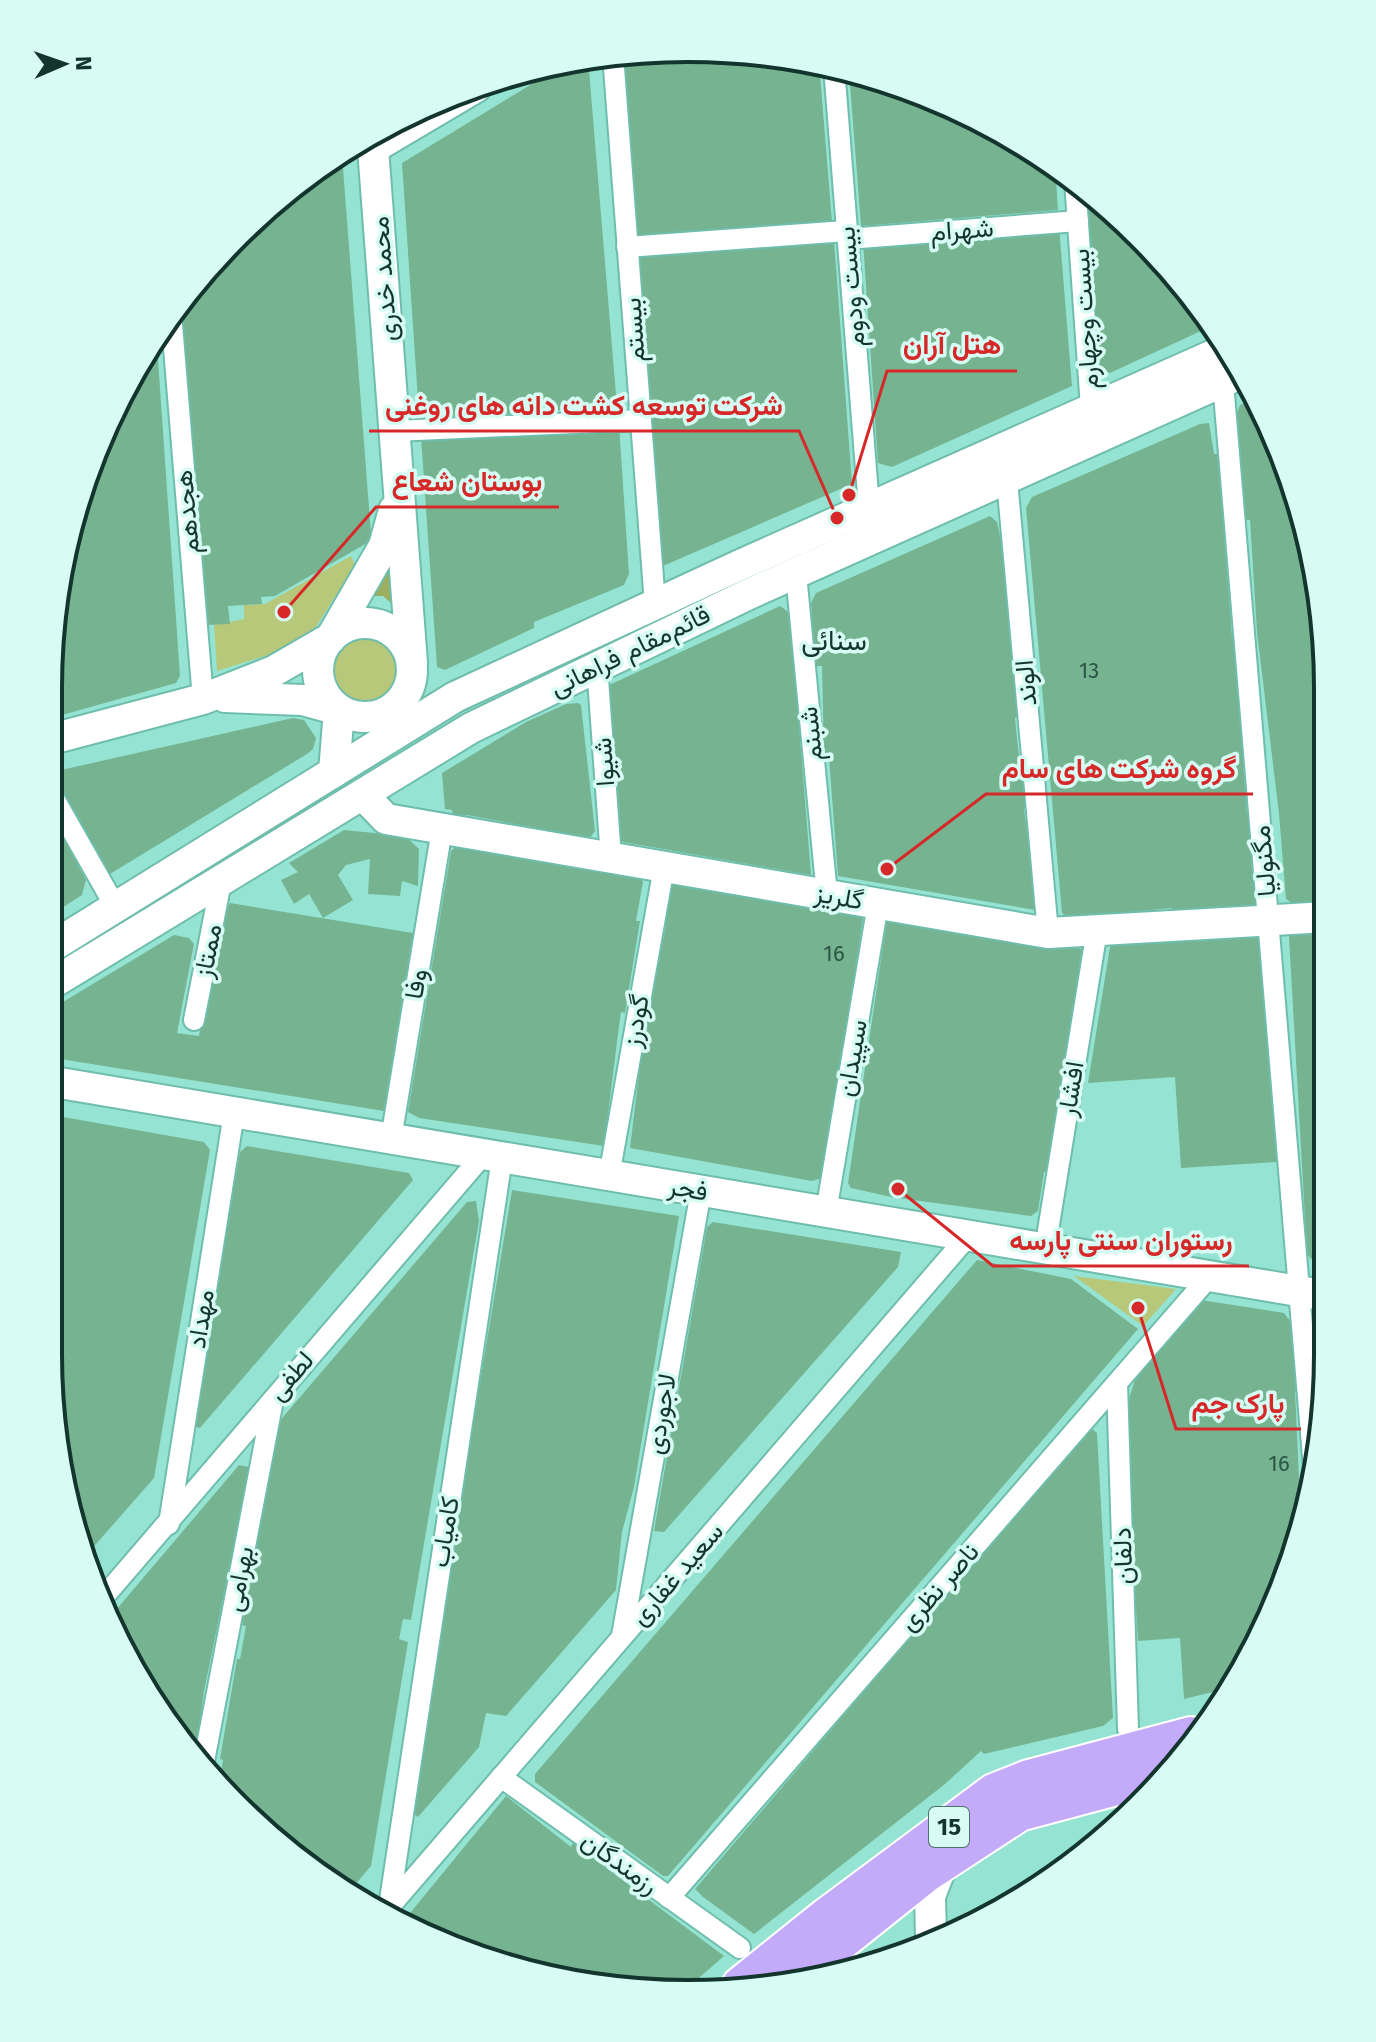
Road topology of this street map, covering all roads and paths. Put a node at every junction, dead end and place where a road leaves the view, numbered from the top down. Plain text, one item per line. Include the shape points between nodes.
1 (614, 66) edge
2 (835, 80) edge
3 (373, 147) edge
4 (1076, 197) edge
5 (1078, 221) junction
6 (846, 235) junction
7 (627, 247) junction
8 (173, 333) edge
9 (1216, 353) edge
10 (1232, 378) edge
11 (1091, 408) junction
12 (641, 420) junction
13 (395, 431) junction
14 (1007, 480) junction
15 (400, 487) junction
16 (869, 507) junction
17 (796, 574) junction
18 (655, 604) junction
19 (331, 638) junction
20 (597, 665) junction
21 (412, 671) junction
22 (203, 699) junction
23 (339, 710) junction
24 (412, 725) junction
25 (62, 736) edge
26 (427, 757) junction
27 (334, 772) junction
28 (364, 796) junction
29 (62, 813) edge
30 (442, 829) junction
31 (611, 858) junction
32 (664, 867) junction
33 (221, 882) junction
34 (827, 895) junction
35 (878, 904) junction
36 (115, 906) junction
37 (1314, 918) edge
38 (1270, 921) junction
39 (1097, 930) junction
40 (1048, 933) junction
41 (62, 940) edge
42 (62, 978) edge
43 (194, 1020) dead end
44 (62, 1083) edge
45 (234, 1113) junction
46 (391, 1139) junction
47 (492, 1156) junction
48 (609, 1176) junction
49 (701, 1191) junction
50 (826, 1212) junction
51 (968, 1236) junction
52 (1045, 1249) junction
53 (1210, 1276) junction
54 (1314, 1286) edge
55 (1314, 1294) edge
56 (1117, 1383) junction
57 (274, 1396) junction
58 (169, 1525) junction
59 (109, 1591) edge
60 (622, 1637) junction
61 (1128, 1729) dead end
62 (1182, 1738) edge
63 (206, 1753) edge
64 (501, 1777) junction
65 (1150, 1777) edge
66 (944, 1860) junction
67 (669, 1898) junction
68 (388, 1903) edge
69 (391, 1904) edge
70 (931, 1931) edge
71 (740, 1948) dead end
72 (806, 1969) edge
73 (753, 1977) edge

1 - 7 street, بیستم
2 - 6 street, بیست ودوم
3 - 13 street, محمد خدری
4 - 5 street, بیست وچهارم
5 - 6 street, شهرام
5 - 11 street, بیست وچهارم
6 - 7 street, شهرام
6 - 16 street, بیست ودوم
7 - 12 street, بیستم
8 - 22 street, هجدهم
9 - 11 street, قائم‌مقام فراهانی
10 - 14 street, قائم‌مقام فراهانی
10 - 38 street, مگنولیا
11 - 16 street, قائم‌مقام فراهانی
12 - 13 street
12 - 18 street, بیستم
13 - 15 street, محمد خدری
14 - 17 street, قائم‌مقام فراهانی
14 - 40 street, الوند
15 - 19 street via 384,546
15 - 21 street, محمد خدری
16 - 18 street, قائم‌مقام فراهانی
17 - 20 street, قائم‌مقام فراهانی
17 - 34 street, شبنم
18 - 24 street, قائم‌مقام فراهانی via 455,697
19 - 21 street via 343,628 372,623 399,637
19 - 22 street via 274,671
19 - 23 street via 318,675
20 - 26 street, قائم‌مقام فراهانی via 471,728
20 - 31 street, شیوا
21 - 23 street via 408,692 390,711 364,718
21 - 24 street, محمد خدری
22 - 23 street via 289,699
22 - 25 street
23 - 27 street
24 - 26 street
24 - 27 street, قائم‌مقام فراهانی
26 - 28 street, قائم‌مقام فراهانی
27 - 36 street, قائم‌مقام فراهانی
28 - 30 street, گلریز via 386,819
28 - 33 street, قائم‌مقام فراهانی
29 - 36 street
30 - 31 street, گلریز
30 - 46 street, وفا
31 - 32 street, گلریز
32 - 34 street, گلریز
32 - 48 street, گودرز
33 - 42 street, قائم‌مقام فراهانی
33 - 43 street, ممتاز
34 - 35 street, گلریز
35 - 40 street, گلریز
35 - 50 street, سپیدان
36 - 41 street, قائم‌مقام فراهانی
37 - 38 street, گلریز
38 - 39 street, گلریز
38 - 54 street, مگنولیا
39 - 40 street, گلریز
39 - 52 street, افشار
44 - 45 street, فجر
45 - 46 street, فجر
45 - 58 street, مهداد
46 - 47 street, فجر
47 - 48 street, فجر
47 - 57 street, لطفی
47 - 68 street, کامیاب
48 - 49 street, فجر
49 - 50 street, فجر
49 - 60 street, لاجوردی
50 - 51 street, فجر
51 - 52 street, فجر
51 - 60 street, سعید غفاری
52 - 53 street, فجر
53 - 55 street, فجر
53 - 56 street, ناصر نظری
56 - 61 street, دلفان
56 - 67 street, ناصر نظری
57 - 58 street, لطفی
57 - 63 street, بهرامی
58 - 59 street, لطفی
60 - 64 street, سعید غفاری
62 - 73 highway, 15 via 994,1793
64 - 67 street, رزمندگان
64 - 69 street, سعید غفاری
65 - 66 highway, 15 via 1019,1812
66 - 70 street via 930,1896
66 - 72 highway, 15
67 - 71 street, رزمندگان

